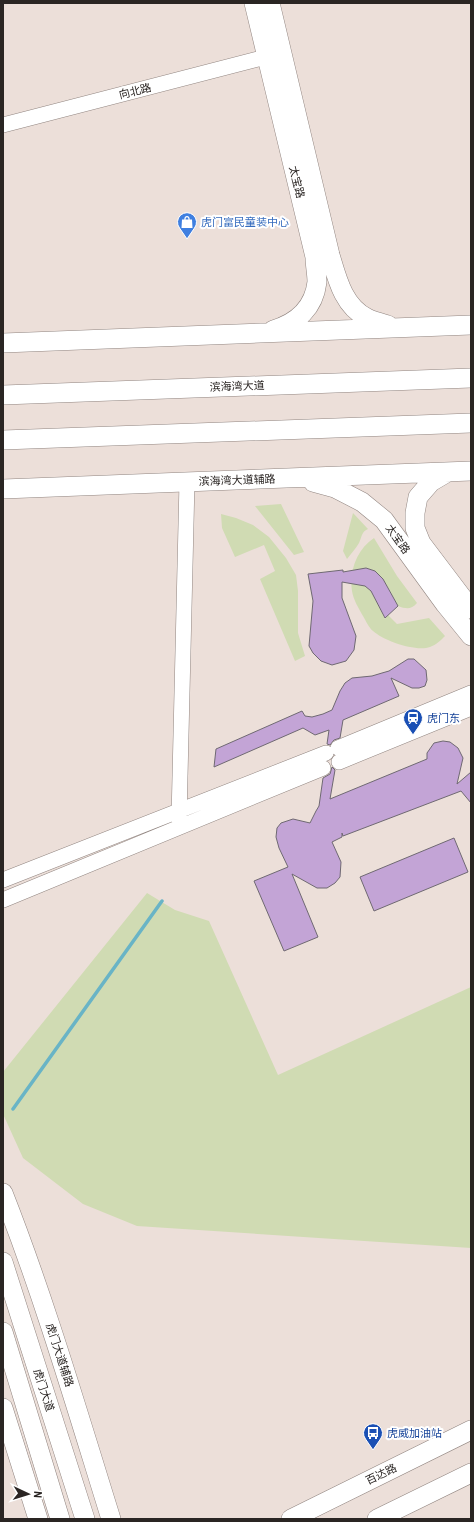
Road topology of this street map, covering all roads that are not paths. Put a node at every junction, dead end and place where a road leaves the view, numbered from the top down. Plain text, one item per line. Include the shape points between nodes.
1 (254, 3) edge
2 (270, 3) edge
3 (266, 57) junction
4 (3, 125) edge
5 (317, 281) junction
6 (339, 284) junction
7 (471, 325) edge
8 (397, 328) junction
9 (262, 333) junction
10 (3, 343) edge
11 (471, 378) edge
12 (3, 395) edge
13 (471, 423) edge
14 (3, 440) edge
15 (449, 471) junction
16 (471, 471) edge
17 (296, 477) junction
18 (187, 482) junction
19 (3, 489) edge
20 (471, 609) edge
21 (471, 636) edge
22 (471, 693) edge
23 (471, 708) edge
24 (335, 754) junction
25 (323, 768) dead end
26 (179, 810) junction
27 (179, 827) junction
28 (3, 880) edge
29 (3, 900) edge
30 (3, 1194) edge
31 (3, 1262) edge
32 (3, 1332) edge
33 (3, 1408) edge
34 (471, 1430) edge
35 (471, 1473) edge
36 (104, 1496) junction
37 (38, 1519) edge
38 (60, 1519) edge
39 (85, 1519) edge
40 (111, 1519) edge
41 (124, 1519) edge
42 (291, 1519) edge
43 (377, 1519) edge

1 - 3 main road, 太宝路
2 - 6 main road, 太宝路
3 - 4 street, 向北路
3 - 5 main road, 太宝路 via 315,257
5 - 6 main road via 323,297 329,298 335,296
5 - 9 main road, 太宝路 via 313,300 305,312 286,326
6 - 8 main road, 太宝路 via 353,308 367,318
7 - 8 main road
8 - 9 main road
9 - 10 main road
11 - 12 main road, 滨海湾大道
13 - 14 main road
15 - 16 main road, 滨海湾大道辅路
15 - 17 main road, 滨海湾大道辅路
15 - 20 main road, 太宝路 via 431,482 418,497 415,528 421,543
17 - 18 main road, 滨海湾大道辅路
17 - 21 main road, 太宝路 via 335,488 362,502 384,520
18 - 19 main road, 滨海湾大道辅路
18 - 26 street
22 - 24 street
23 - 24 street
24 - 26 street
25 - 27 street
26 - 27 street
26 - 28 street
27 - 29 street
30 - 36 main road, 虎门大道辅路 via 54,1334
31 - 39 main road, 虎门大道
32 - 38 main road, 虎门大道
33 - 37 main road
34 - 42 main road, 百达路
35 - 43 main road
36 - 40 main road, 虎门大道辅路
36 - 41 main road

